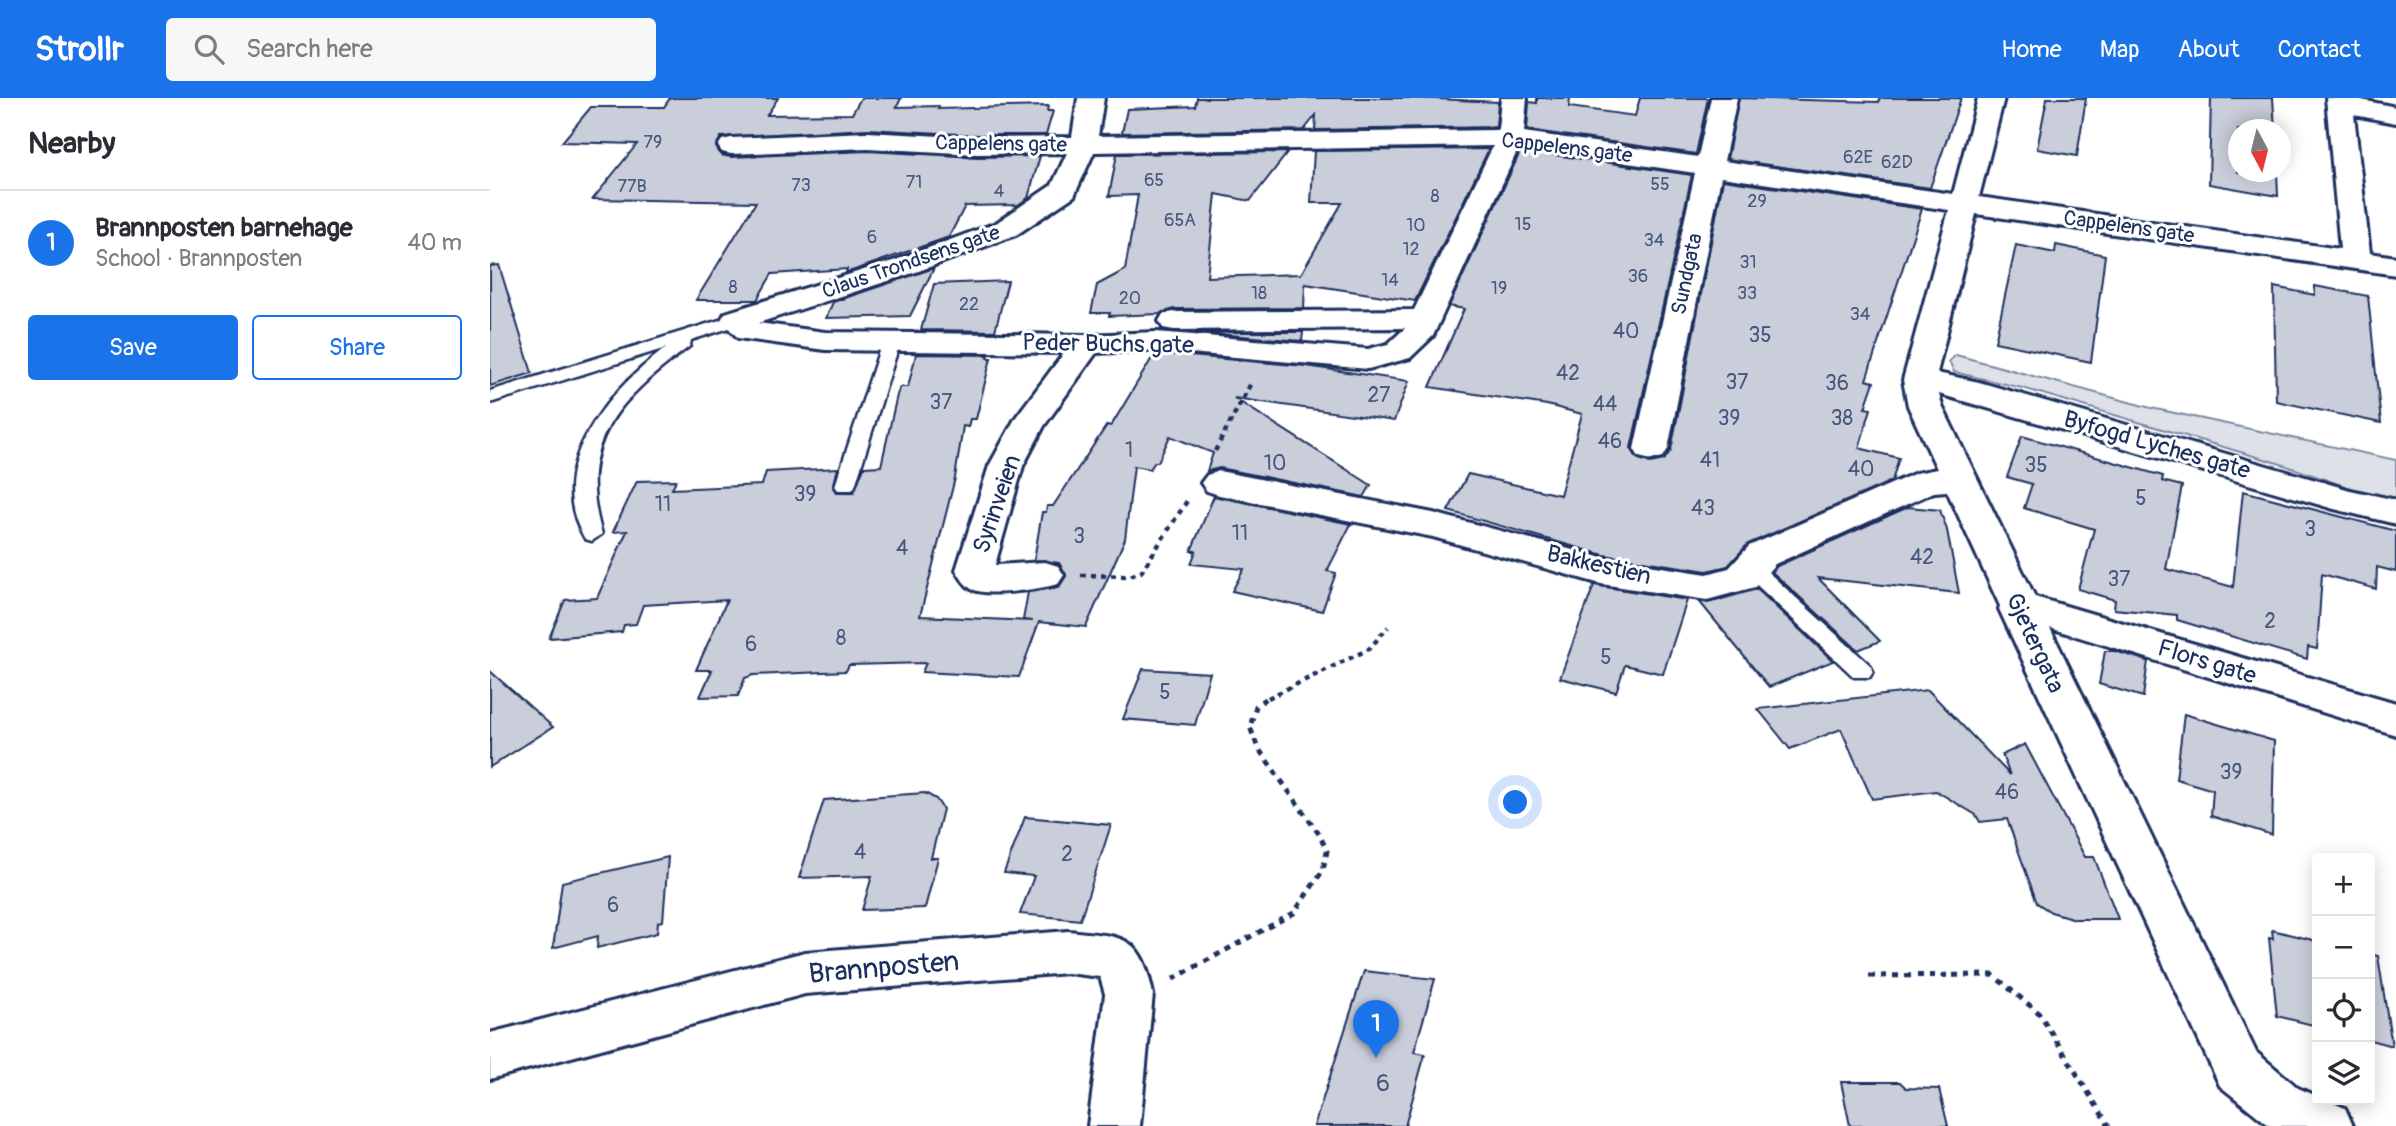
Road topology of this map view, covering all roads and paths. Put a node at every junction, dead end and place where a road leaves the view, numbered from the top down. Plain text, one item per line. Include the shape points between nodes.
1 (1091, 98) edge
2 (1514, 98) edge
3 (1724, 98) edge
4 (1991, 98) edge
5 (2340, 102) edge
6 (2396, 115) edge
7 (1510, 138) junction
8 (1084, 145) junction
9 (732, 146) dead end
10 (1709, 168) junction
11 (1964, 203) junction
12 (2356, 261) junction
13 (2396, 266) edge
14 (1424, 319) junction
15 (736, 320) junction
16 (697, 332) junction
17 (773, 337) junction
18 (891, 342) junction
19 (1087, 344) junction
20 (1266, 352) junction
21 (1919, 380) junction
22 (490, 397) edge
23 (1651, 449) dead end
24 (1958, 478) junction
25 (1211, 480) junction
26 (845, 486) dead end
27 (2396, 512) edge
28 (592, 534) dead end
29 (1751, 568) junction
30 (1045, 575) joint
31 (2018, 609) junction
32 (1388, 627) dead end
33 (1862, 671) dead end
34 (2396, 719) edge
35 (1869, 976) dead end
36 (1129, 994) junction
37 (490, 1056) edge
38 (1114, 1126) edge
39 (2109, 1126) edge
40 (2327, 1126) edge

1 - 8 street, Claus Trondsens gate
2 - 7 street, Peder Buchs gate
3 - 10 street, Sundgata
4 - 11 street
5 - 6 street
5 - 12 street
7 - 8 street, Cappelens gate
7 - 10 street, Cappelens gate
7 - 14 street, Peder Buchs gate
8 - 9 street, Cappelens gate via 867,140
8 - 15 street, Claus Trondsens gate via 1064,190 1006,229
10 - 11 street, Cappelens gate
10 - 23 street, Sundgata
11 - 12 street, Cappelens gate
11 - 21 street
12 - 13 street, Cappelens gate
14 - 17 street, Peder Buchs gate via 826,329
14 - 20 street, Peder Buchs gate via 1417,336 1399,351 1368,359
15 - 16 lane, Claus Trondsens gate
15 - 17 street, Peder Buchs gate via 749,331
16 - 22 lane, Claus Trondsens gate
16 - 28 lane, Claus Trondsens gate via 635,383 606,413 594,436 581,477 584,514
17 - 18 street, Peder Buchs gate
18 - 19 street, Peder Buchs gate
18 - 26 lane
19 - 20 street, Peder Buchs gate via 1156,341
19 - 30 street, Syrinveien via 1028,424 1006,466 975,570 983,579
20 - 25 path
21 - 24 street, Gjetergata via 1925,406
21 - 27 street, Byfogd Lyches gate via 1967,389
24 - 29 street, Bakkestien via 1927,481 1762,555
24 - 31 street, Gjetergata
25 - 29 street, Bakkestien via 1433,525 1601,571 1707,587 1742,578
25 - 30 path via 1141,572 1130,576
29 - 33 lane
31 - 34 street, Flors gate via 2042,612
31 - 40 street, Gjetergata via 2238,1069 2280,1105
32 - 36 path via 1369,649 1256,706 1250,727 1258,748 1327,851 1323,870 1294,914 1174,978
35 - 39 path via 1993,975 2039,1013
36 - 37 street, Brannposten via 1125,973 1114,957 1068,952 805,973
36 - 38 street, Brannposten

